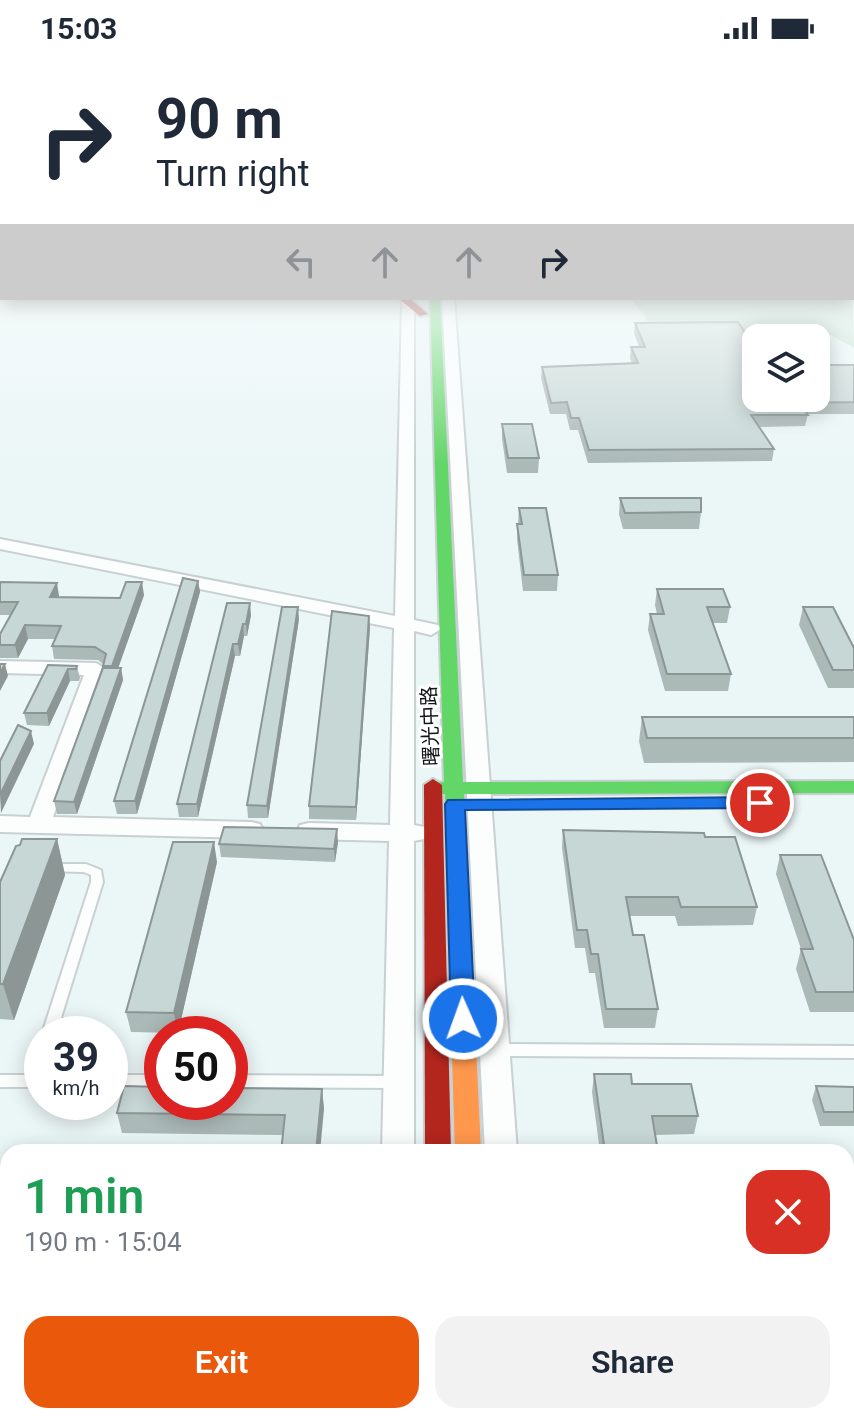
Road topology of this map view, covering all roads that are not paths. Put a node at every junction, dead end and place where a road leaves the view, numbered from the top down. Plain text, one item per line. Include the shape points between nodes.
1 (425, 336) edge
2 (427, 336) edge
3 (429, 336) edge
4 (430, 336) edge
5 (0, 544) edge
6 (404, 624) junction
7 (431, 629) junction
8 (0, 667) edge
9 (432, 693) dead end
10 (854, 787) edge
11 (455, 796) junction
12 (478, 796) junction
13 (854, 803) edge
14 (0, 824) edge
15 (39, 824) junction
16 (402, 833) junction
17 (434, 834) junction
18 (29, 868) edge
19 (55, 1016) edge
20 (464, 1050) junction
21 (494, 1050) junction
22 (854, 1052) edge
23 (0, 1081) edge
24 (24, 1081) edge
25 (248, 1081) edge
26 (399, 1082) junction
27 (398, 1144) edge
28 (438, 1144) edge
29 (468, 1144) edge
30 (500, 1144) edge

1 - 6 street
2 - 7 main road, 曙光中路
3 - 11 main road, 曙光中路
4 - 12 street
5 - 6 street
6 - 7 street
6 - 16 street
7 - 9 main road, 曙光中路
8 - 15 street via 96,669
10 - 12 main road
11 - 12 main road
11 - 17 main road via 433,788
11 - 20 main road, 曙光中路
12 - 13 main road
12 - 21 street
14 - 15 street
15 - 16 street
16 - 17 street
16 - 26 street
17 - 28 main road
18 - 19 lane via 86,868 97,873
20 - 21 lane
20 - 29 main road, 曙光中路
21 - 22 lane
21 - 30 street
23 - 24 lane
25 - 26 lane
26 - 27 street

